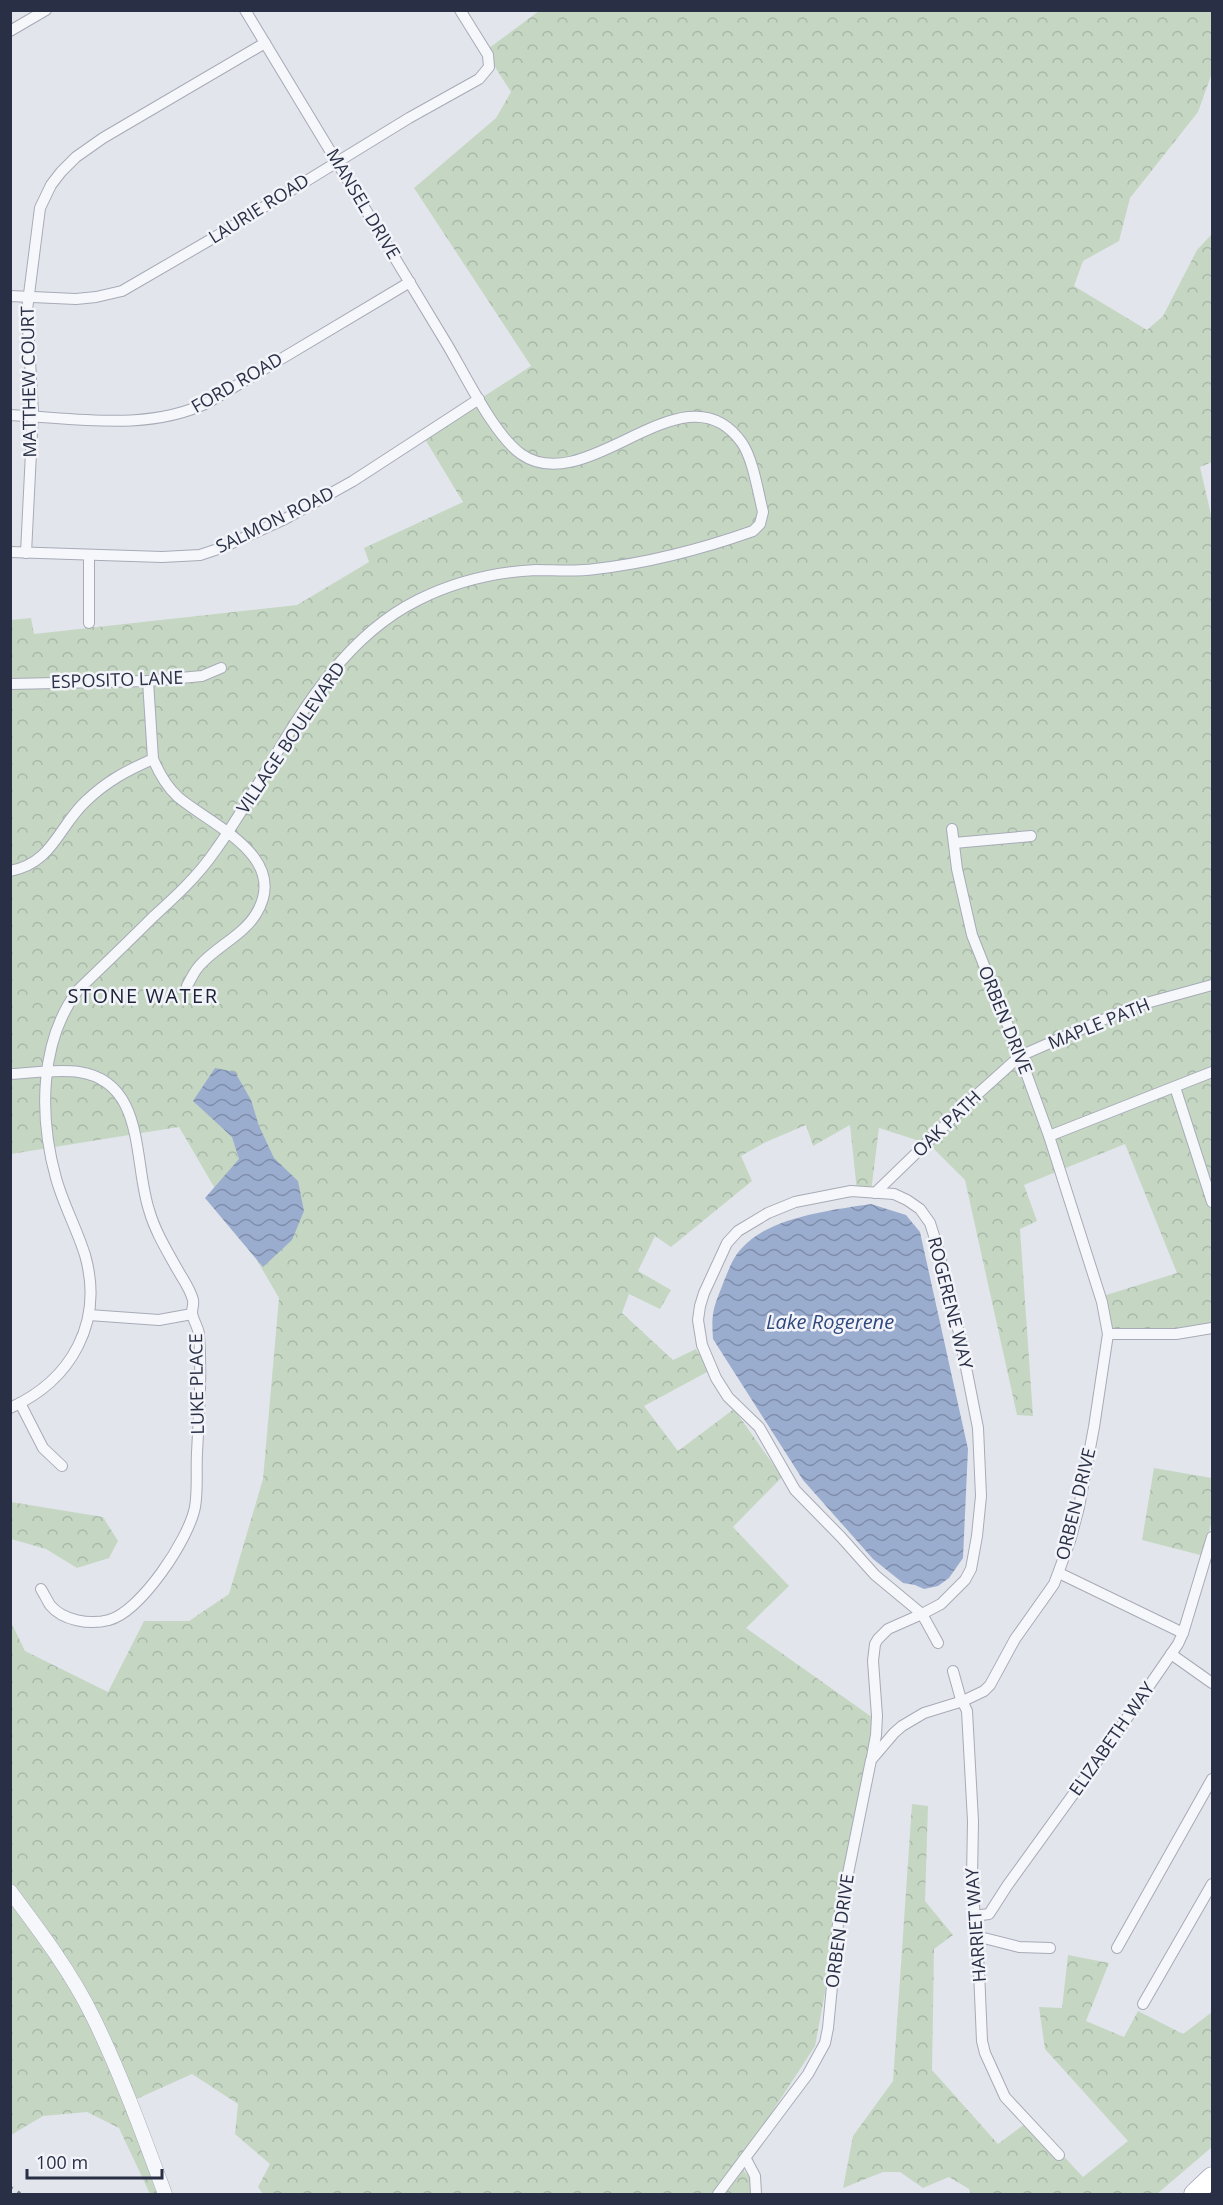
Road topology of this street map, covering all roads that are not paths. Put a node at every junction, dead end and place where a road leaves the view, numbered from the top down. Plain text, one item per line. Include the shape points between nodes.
1 (45, 10) edge
2 (245, 10) edge
3 (460, 10) edge
4 (10, 31) edge
5 (265, 43) junction
6 (338, 161) junction
7 (410, 282) junction
8 (10, 296) edge
9 (28, 298) junction
10 (479, 399) junction
11 (10, 415) edge
12 (33, 417) junction
13 (10, 552) edge
14 (26, 553) junction
15 (89, 556) junction
16 (89, 623) dead end
17 (221, 668) dead end
18 (148, 681) junction
19 (10, 684) edge
20 (153, 759) junction
21 (952, 829) dead end
22 (228, 833) junction
23 (1031, 836) dead end
24 (954, 843) junction
25 (10, 871) edge
26 (1212, 985) edge
27 (187, 986) dead end
28 (1020, 1056) junction
29 (1212, 1072) edge
30 (46, 1073) junction
31 (10, 1074) edge
32 (1175, 1087) junction
33 (1048, 1136) junction
34 (875, 1193) junction
35 (1212, 1202) edge
36 (192, 1314) junction
37 (89, 1315) junction
38 (1212, 1328) edge
39 (1108, 1334) junction
40 (15, 1406) edge
41 (62, 1466) dead end
42 (1212, 1537) edge
43 (1059, 1573) junction
44 (41, 1589) dead end
45 (922, 1614) junction
46 (1183, 1634) junction
47 (938, 1643) dead end
48 (1172, 1654) junction
49 (953, 1671) dead end
50 (1212, 1683) edge
51 (963, 1701) junction
52 (871, 1760) junction
53 (1212, 1779) edge
54 (1212, 1884) edge
55 (10, 1891) edge
56 (974, 1916) junction
57 (976, 1936) junction
58 (1050, 1948) dead end
59 (1117, 1948) dead end
60 (1143, 2004) dead end
61 (1059, 2155) dead end
62 (746, 2159) junction
63 (1212, 2177) edge
64 (165, 2194) edge
65 (718, 2194) edge
66 (756, 2194) edge
67 (1194, 2194) edge

1 - 4 street
2 - 5 street, MANSEL DRIVE
3 - 6 street, LAURIE ROAD via 488,55 486,73
5 - 6 street, MANSEL DRIVE
5 - 9 street, MATTHEW COURT via 103,138 61,172 40,208
6 - 7 street, MANSEL DRIVE
6 - 9 street, LAURIE ROAD via 122,291 76,299
7 - 10 street, MANSEL DRIVE
7 - 12 street, FORD ROAD via 209,402 181,414 126,420
8 - 9 street, LAURIE ROAD
9 - 12 street, MATTHEW COURT
10 - 15 street, SALMON ROAD via 352,481 285,519 221,548 200,555
10 - 22 street, VILLAGE BOULEVARD via 519,452 541,463 558,465 676,418 715,421 743,444 762,518 753,531 656,559 591,570 533,570 474,579 395,613 351,650 332,672
11 - 12 street, FORD ROAD
12 - 14 street, MATTHEW COURT
13 - 14 street, SALMON ROAD
14 - 15 street, SALMON ROAD
15 - 16 street
17 - 18 street, ESPOSITO LANE via 202,676
18 - 19 street, ESPOSITO LANE
18 - 20 street
20 - 22 street via 179,798
20 - 25 street via 115,777 85,802 44,855 32,865
21 - 24 street, ORBEN DRIVE
22 - 27 street via 246,848 259,867 264,888 261,905 250,922 200,964
22 - 30 street, VILLAGE BOULEVARD via 185,887 78,990 57,1025
23 - 24 street
24 - 28 street, ORBEN DRIVE via 972,935
26 - 28 street, MAPLE PATH via 1132,1007
28 - 33 street, ORBEN DRIVE
28 - 34 street, OAK PATH
29 - 32 street
30 - 31 street, LUKE PLACE
30 - 36 street, LUKE PLACE via 90,1074 109,1083 122,1097 132,1125 148,1208 159,1237 189,1289 194,1303
30 - 37 street, VILLAGE BOULEVARD via 47,1139 56,1179 87,1263
32 - 33 street
32 - 35 street
33 - 39 street, ORBEN DRIVE via 1102,1302
34 - 45 street, ROGERENE WAY via 894,1194 907,1200 930,1223 960,1337 978,1428 981,1496 971,1569 941,1604
34 - 45 street, ROGERENE WAY via 851,1191 795,1202 738,1231 704,1293 698,1320 702,1345 717,1378 728,1397 759,1427 795,1490 874,1575
36 - 37 street via 159,1320
36 - 44 street, LUKE PLACE via 199,1331 200,1356 195,1508 178,1549 141,1597 111,1619 94,1623 66,1616 51,1606
37 - 40 street, VILLAGE BOULEVARD via 63,1370 47,1387
38 - 39 street via 1176,1334
39 - 43 street, ORBEN DRIVE via 1079,1507
40 - 41 street via 43,1448
42 - 46 street, ELIZABETH WAY
43 - 46 street
43 - 51 street, ORBEN DRIVE via 990,1685
45 - 47 street
45 - 52 street, ROGERENE WAY via 888,1629 875,1644 876,1735
46 - 48 street, ELIZABETH WAY
48 - 50 street
48 - 56 street, ELIZABETH WAY via 989,1914
49 - 51 street, HARRIET WAY
51 - 52 street, ORBEN DRIVE via 924,1713 902,1726
51 - 56 street, HARRIET WAY via 967,1711 974,1821
52 - 62 street, ORBEN DRIVE via 838,1923 825,2043 808,2074
53 - 59 street
54 - 60 street
55 - 64 street via 65,1968 93,2017
56 - 57 street, HARRIET WAY
57 - 58 street via 1019,1947
57 - 61 street, HARRIET WAY via 985,2054 1009,2103
62 - 65 street, ORBEN DRIVE
62 - 66 street via 755,2176
63 - 67 highway

